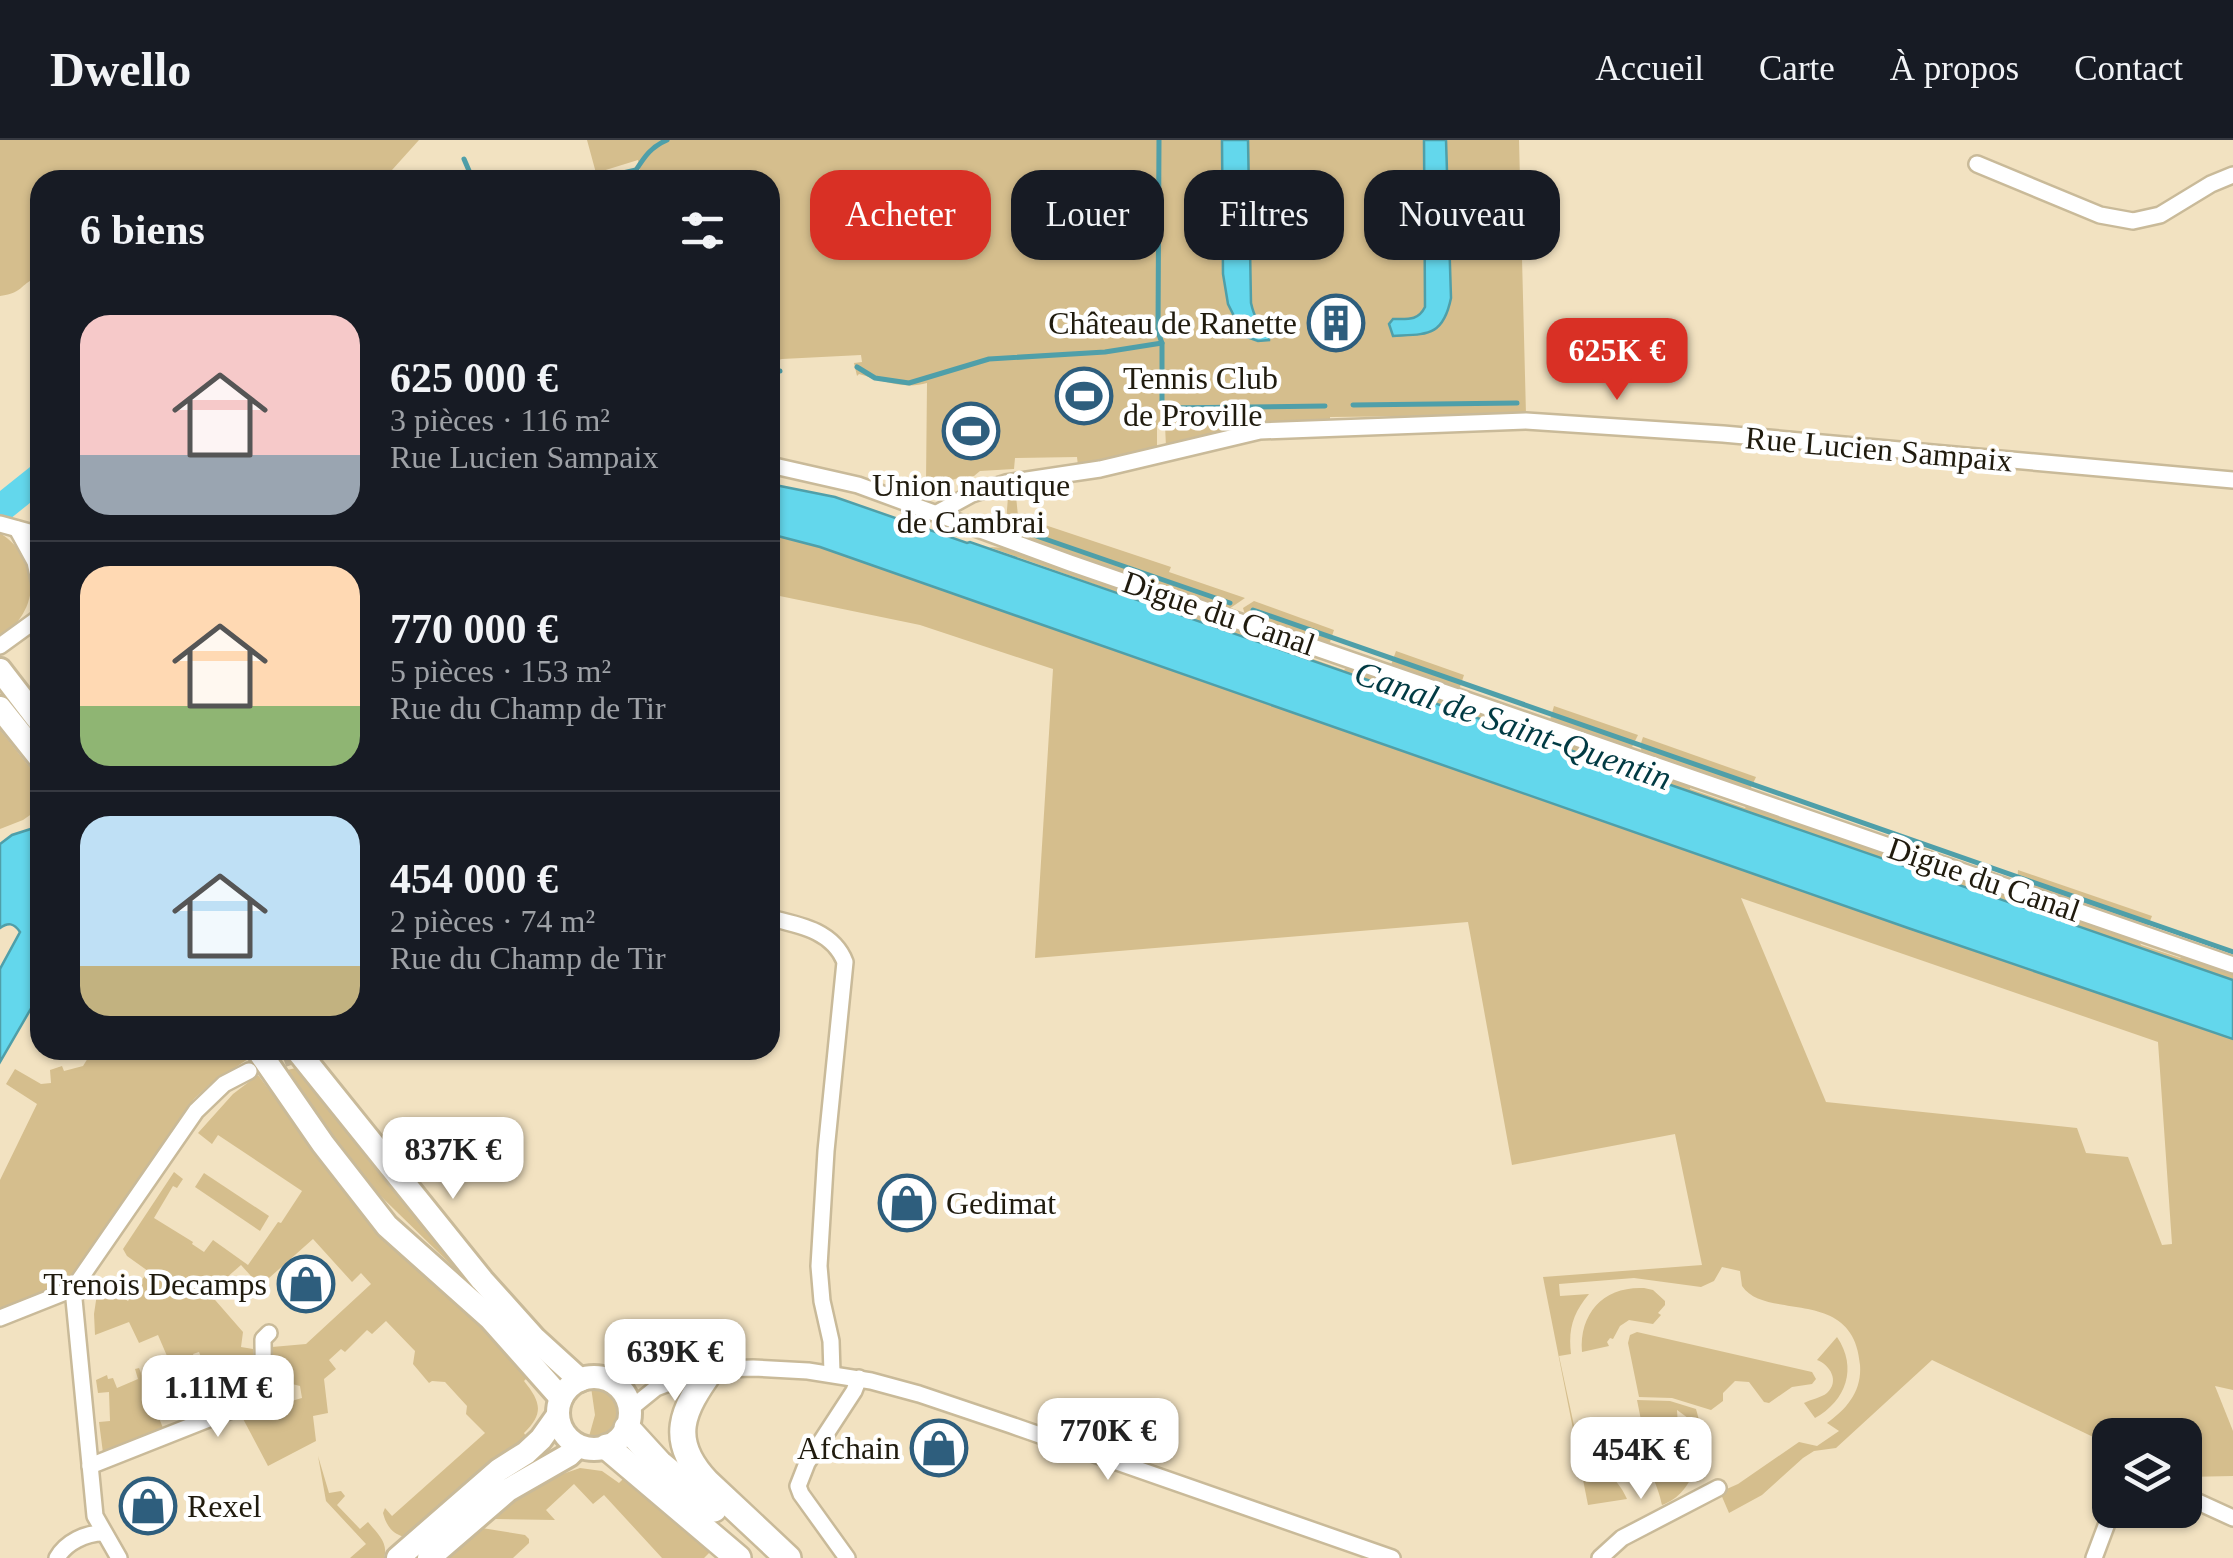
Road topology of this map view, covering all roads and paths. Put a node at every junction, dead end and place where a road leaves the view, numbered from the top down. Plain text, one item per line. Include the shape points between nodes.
1 (1977, 164) dead end
2 (2233, 176) edge
3 (780, 467) edge
4 (2233, 480) edge
5 (937, 513) junction
6 (6, 526) edge
7 (30, 556) edge
8 (30, 624) edge
9 (0, 646) edge
10 (0, 670) edge
11 (22, 717) edge
12 (780, 921) edge
13 (2233, 965) edge
14 (254, 1060) edge
15 (305, 1060) edge
16 (73, 1289) junction
17 (0, 1318) edge
18 (269, 1334) dead end
19 (705, 1370) junction
20 (832, 1374) junction
21 (859, 1378) junction
22 (606, 1379) junction
23 (580, 1380) junction
24 (559, 1407) junction
25 (629, 1418) junction
26 (578, 1446) junction
27 (606, 1448) junction
28 (90, 1466) junction
29 (1718, 1488) dead end
30 (2202, 1504) edge
31 (2233, 1518) edge
32 (2105, 1528) edge
33 (104, 1533) junction
34 (57, 1558) edge
35 (119, 1558) edge
36 (398, 1558) edge
37 (430, 1558) edge
38 (738, 1558) edge
39 (770, 1558) edge
40 (788, 1558) edge
41 (846, 1558) edge
42 (1392, 1558) edge
43 (1600, 1558) edge
44 (2094, 1558) edge

1 - 2 street via 2100,215 2133,220 2160,215
3 - 5 street, Digue du Canal
4 - 5 street, Rue Lucien Sampaix via 1526,420 1260,431 998,486
5 - 13 street, Digue du Canal
6 - 7 street
8 - 9 street
10 - 11 main road
12 - 20 street via 826,936 845,962 819,1266
14 - 16 street via 196,1111
14 - 24 main road via 387,1226 490,1318
15 - 23 main road via 501,1302
16 - 17 street
16 - 28 street
18 - 28 street via 263,1339 263,1378 249,1403
19 - 20 street
19 - 22 street via 660,1369
19 - 25 street via 656,1388
19 - 40 main road via 683,1424 686,1453 706,1482
20 - 21 street
21 - 41 street via 798,1486
21 - 42 street
22 - 23 main road
22 - 25 main road via 622,1390
23 - 24 main road
24 - 26 main road via 564,1433
24 - 36 main road via 526,1453
25 - 27 main road via 620,1439
25 - 39 main road via 671,1474
26 - 27 main road
26 - 37 main road via 508,1490
27 - 38 main road
28 - 33 street via 95,1516
29 - 43 street via 1622,1538
30 - 31 street
32 - 44 street
33 - 34 street via 68,1545
33 - 35 street

